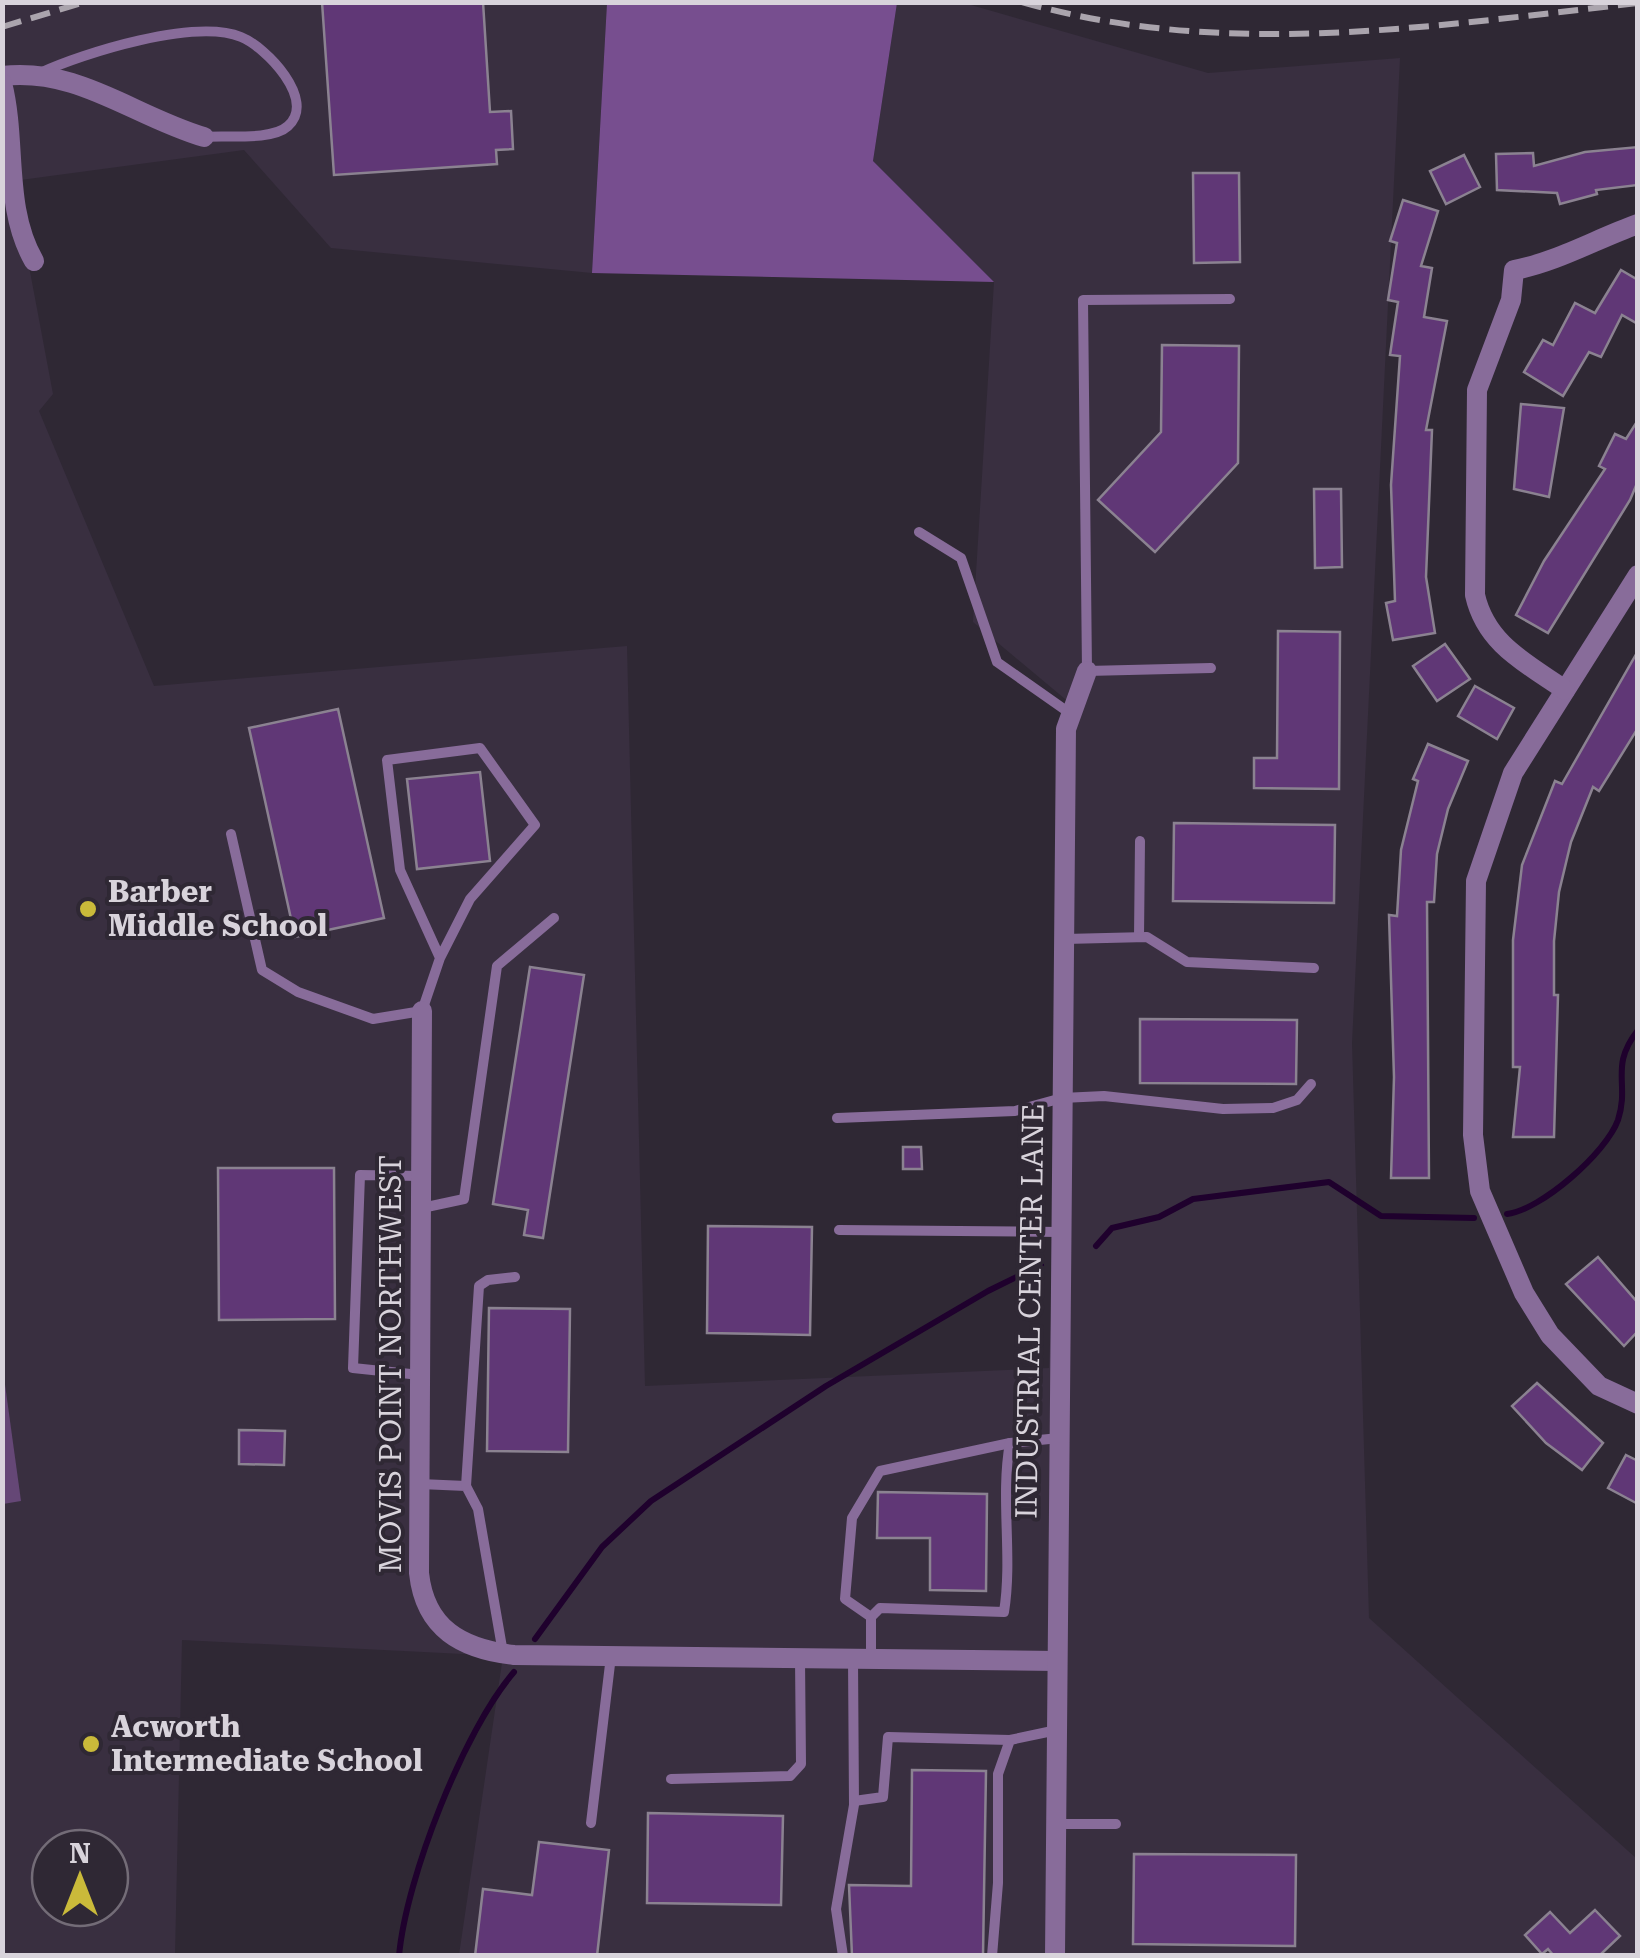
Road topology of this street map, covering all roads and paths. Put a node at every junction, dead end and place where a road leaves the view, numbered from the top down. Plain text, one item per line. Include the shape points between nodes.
1 (40, 73) junction
2 (2, 79) edge
3 (204, 137) joint
4 (1638, 224) edge
5 (34, 261) dead end
6 (1230, 299) dead end
7 (919, 532) dead end
8 (1638, 574) edge
9 (1210, 668) dead end
10 (1087, 672) junction
11 (1565, 690) junction
12 (1071, 715) junction
13 (231, 834) dead end
14 (1140, 841) dead end
15 (554, 918) dead end
16 (1139, 938) junction
17 (1064, 940) junction
18 (440, 958) junction
19 (1314, 968) dead end
20 (422, 1011) junction
21 (1310, 1084) dead end
22 (1062, 1098) junction
23 (837, 1118) dead end
24 (421, 1176) junction
25 (421, 1208) junction
26 (838, 1230) dead end
27 (1061, 1232) junction
28 (515, 1277) dead end
29 (420, 1375) junction
30 (1638, 1404) edge
31 (1059, 1438) junction
32 (1010, 1442) junction
33 (419, 1484) junction
34 (466, 1486) junction
35 (871, 1617) junction
36 (504, 1654) junction
37 (611, 1656) junction
38 (800, 1659) junction
39 (862, 1659) junction
40 (1057, 1661) junction
41 (1057, 1730) junction
42 (1010, 1740) junction
43 (670, 1778) dead end
44 (854, 1801) junction
45 (591, 1823) dead end
46 (1056, 1824) junction
47 (1116, 1824) dead end
48 (843, 1956) edge
49 (992, 1956) edge
50 (1056, 1956) edge

1 - 2 street
1 - 3 street via 70,78
1 - 3 lane via 142,40 238,35 279,64 295,113 278,132
2 - 5 street via 12,120 16,221
4 - 11 street via 1546,264 1514,270 1511,300 1477,390 1475,595 1481,622 1501,646
6 - 10 lane via 1084,300
7 - 12 lane via 961,558 997,662
8 - 11 street
9 - 10 lane
10 - 12 street, INDUSTRIAL CENTER LANE
11 - 30 street via 1513,772 1476,881 1473,1136 1480,1191 1524,1293 1550,1335 1600,1386
12 - 17 street, INDUSTRIAL CENTER LANE
13 - 20 lane via 262,970 298,992 374,1019
14 - 16 lane
15 - 25 lane via 497,966 464,1198
16 - 17 lane
16 - 19 lane via 1187,962
17 - 22 street, INDUSTRIAL CENTER LANE
18 - 18 lane via 470,899 535,825 480,748 388,760 400,870
18 - 20 lane
20 - 24 street, MOVIS POINT NORTHWEST
21 - 22 lane via 1297,1100 1273,1108
22 - 23 lane via 1015,1111
22 - 27 street, INDUSTRIAL CENTER LANE
24 - 25 street, MOVIS POINT NORTHWEST
24 - 29 lane via 360,1175 354,1368
25 - 29 street, MOVIS POINT NORTHWEST
26 - 27 lane
27 - 31 street, INDUSTRIAL CENTER LANE
28 - 34 lane via 479,1286
29 - 33 street, MOVIS POINT NORTHWEST
31 - 32 lane
31 - 40 street, INDUSTRIAL CENTER LANE
32 - 35 lane via 880,1471 852,1518 845,1599
32 - 35 lane via 1011,1570 1004,1612 880,1608
33 - 34 lane
33 - 36 street, MOVIS POINT NORTHWEST via 419,1572 427,1611 469,1647
34 - 36 lane via 478,1509
35 - 39 lane
36 - 37 street, MOVIS POINT NORTHWEST
37 - 38 street, MOVIS POINT NORTHWEST
37 - 45 lane
38 - 39 street, MOVIS POINT NORTHWEST
38 - 43 lane via 802,1764 790,1776
39 - 40 street, MOVIS POINT NORTHWEST
39 - 44 lane
40 - 41 street, INDUSTRIAL CENTER LANE
41 - 42 lane
41 - 46 street, INDUSTRIAL CENTER LANE
42 - 44 lane via 888,1737 883,1797
42 - 49 lane via 998,1774
44 - 48 lane via 836,1909
46 - 47 lane
46 - 50 street, INDUSTRIAL CENTER LANE

